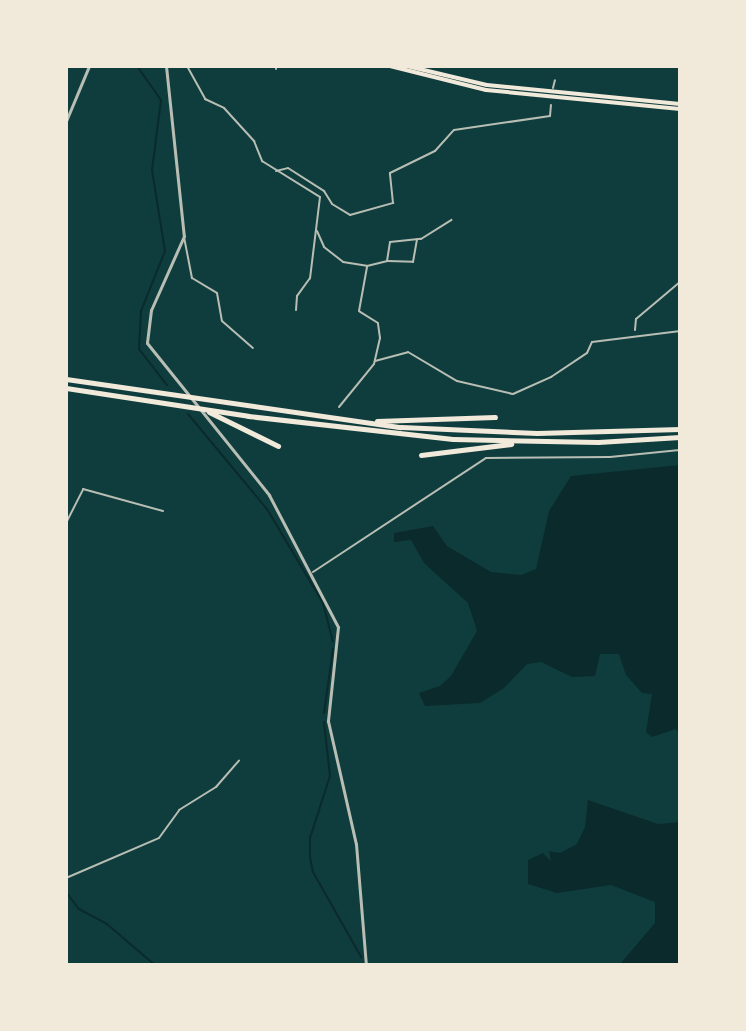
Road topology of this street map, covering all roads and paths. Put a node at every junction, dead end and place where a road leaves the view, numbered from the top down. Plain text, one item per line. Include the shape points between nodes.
1 (89, 66) edge
2 (166, 66) edge
3 (187, 66) edge
4 (390, 66) edge
5 (407, 66) edge
6 (555, 80) dead end
7 (553, 88) dead end
8 (551, 105) dead end
9 (680, 106) edge
10 (66, 121) edge
11 (276, 171) junction
12 (452, 220) dead end
13 (316, 230) junction
14 (184, 236) junction
15 (417, 239) junction
16 (387, 261) junction
17 (367, 266) junction
18 (680, 282) edge
19 (296, 310) dead end
20 (635, 330) dead end
21 (680, 331) edge
22 (253, 348) dead end
23 (375, 361) junction
24 (66, 379) edge
25 (66, 388) edge
26 (339, 407) dead end
27 (200, 408) junction
28 (495, 417) dead end
29 (345, 420) junction
30 (680, 429) edge
31 (680, 437) edge
32 (531, 442) junction
33 (278, 446) dead end
34 (680, 450) edge
35 (421, 455) dead end
36 (163, 511) dead end
37 (66, 523) edge
38 (313, 572) junction
39 (239, 761) dead end
40 (66, 878) edge
41 (366, 965) edge

1 - 10 street
2 - 14 street
3 - 11 street via 205,99 224,108 254,141 262,161
4 - 9 highway via 486,90
5 - 9 highway via 487,85
6 - 7 street
8 - 11 street via 550,116 454,130 435,151 390,173 393,203 350,215 288,168
11 - 13 street via 320,197
12 - 15 street
13 - 17 street via 324,247 343,262
13 - 19 street via 310,278 297,296
14 - 22 street via 192,278 217,293 222,321
14 - 38 street via 147,331 151,352 269,495
15 - 16 street via 390,242
15 - 16 street via 413,262
16 - 17 street
17 - 23 street via 359,311 378,323
18 - 20 street via 636,319
21 - 23 street via 592,342 587,353 551,377 513,394 457,381 408,352
23 - 26 street
24 - 29 highway
25 - 27 highway
27 - 32 highway via 366,432
27 - 33 highway
28 - 29 highway
29 - 30 highway via 524,433
31 - 32 highway
32 - 35 highway
34 - 38 street via 610,457 486,458
36 - 37 street via 83,489
38 - 41 street via 338,627 328,721 359,858
39 - 40 street via 216,787 179,810 159,838

